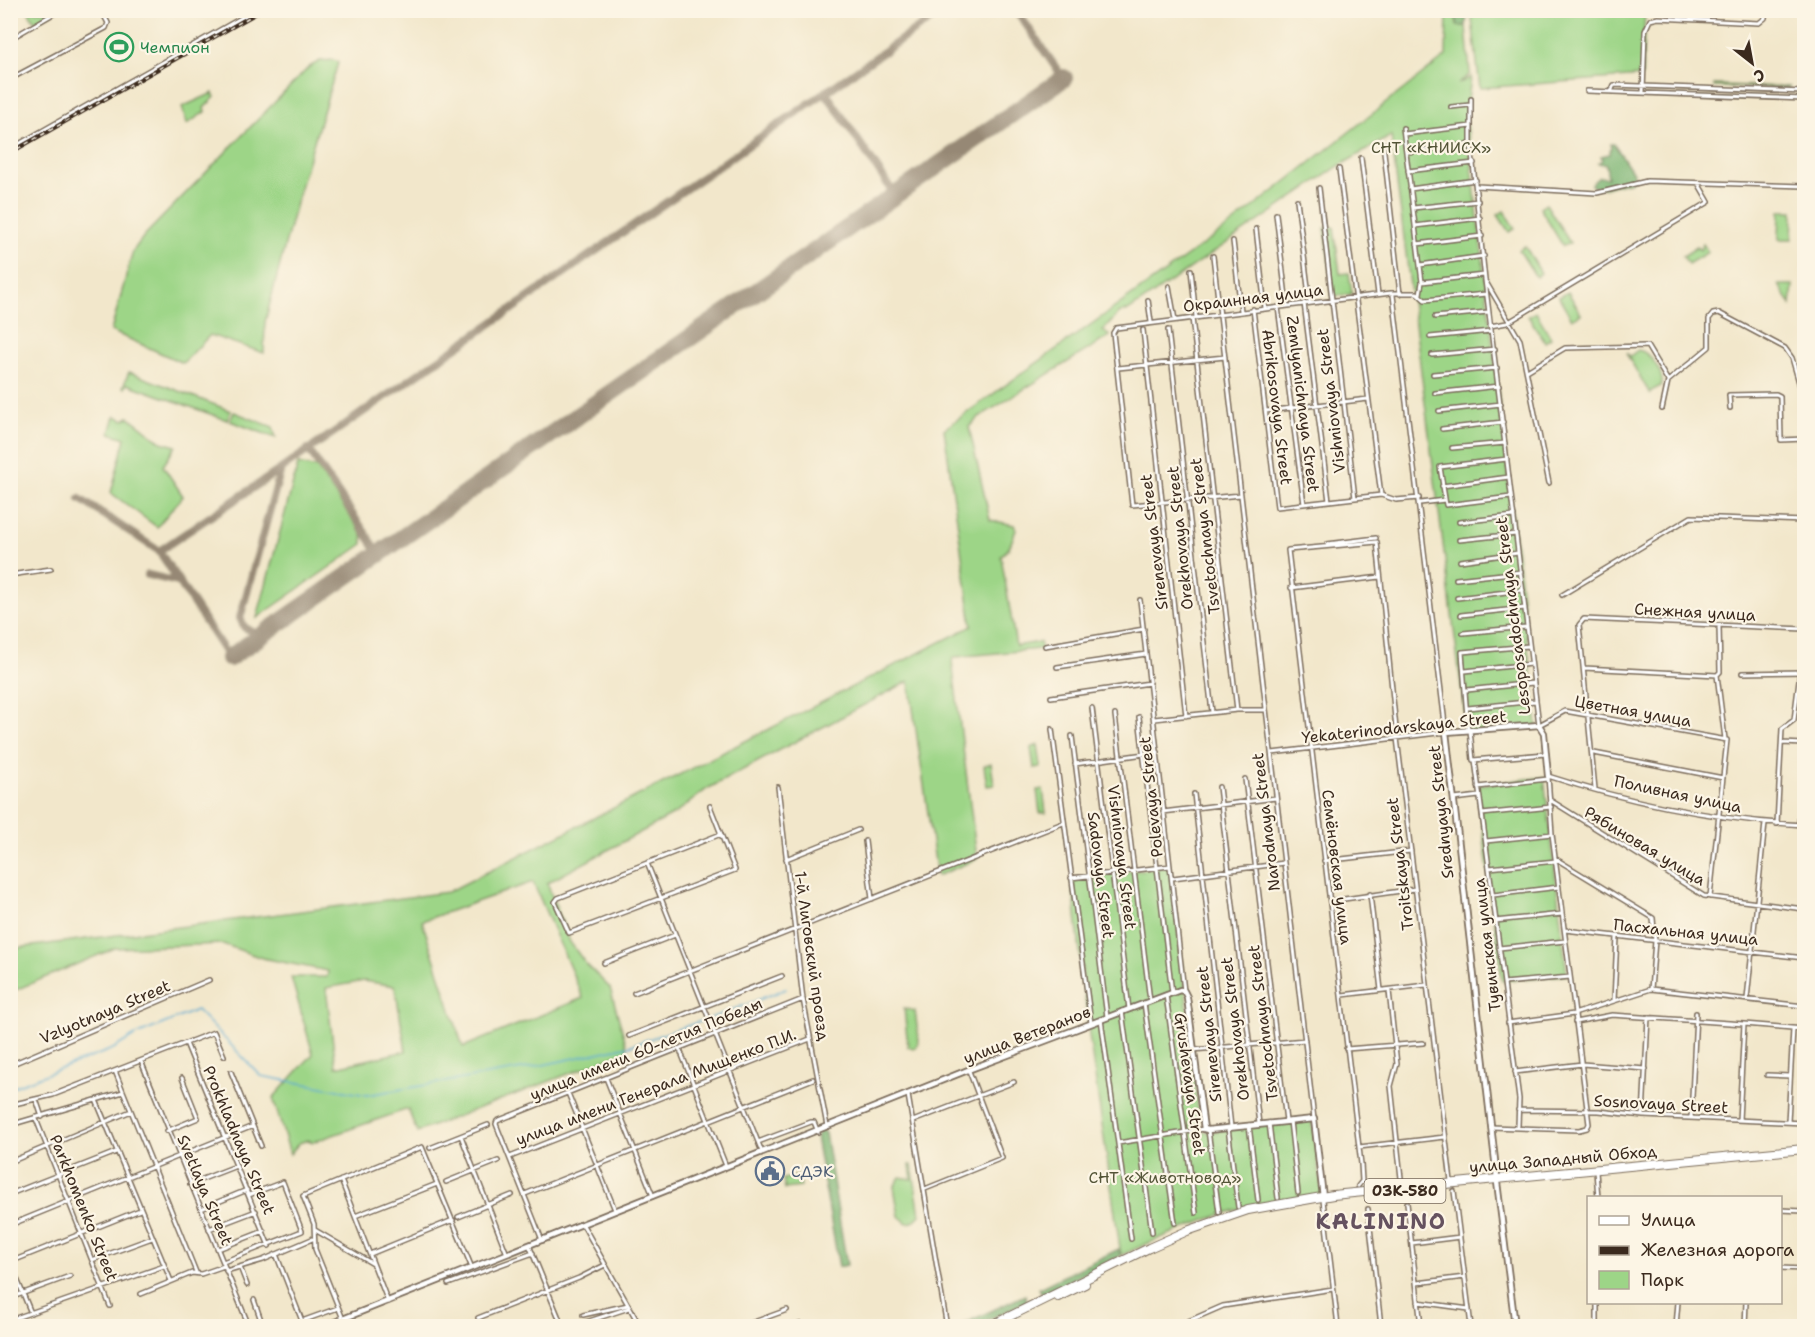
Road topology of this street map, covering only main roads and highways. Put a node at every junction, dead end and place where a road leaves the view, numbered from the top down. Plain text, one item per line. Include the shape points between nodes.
1 (1804, 1150) edge
2 (1596, 1171) junction
3 (1495, 1183) junction
4 (1323, 1198) junction
5 (1028, 1308) junction
6 (985, 1326) edge
7 (990, 1326) edge
8 (996, 1326) edge

1 - 2 highway, улица Западный Обход / 03К-580
2 - 3 highway, улица Западный Обход / 03К-580
2 - 3 highway, улица Западный Обход / 03К-580
3 - 4 highway, улица Западный Обход / 03К-580
3 - 4 highway, улица Западный Обход / 03К-580
4 - 5 highway, улица Западный Обход / 03К-580 via 1248,1210 1206,1224
4 - 8 highway, улица Западный Обход / 03К-580 via 1216,1222
5 - 6 highway
5 - 7 highway, улица Западный Обход / 03К-580

